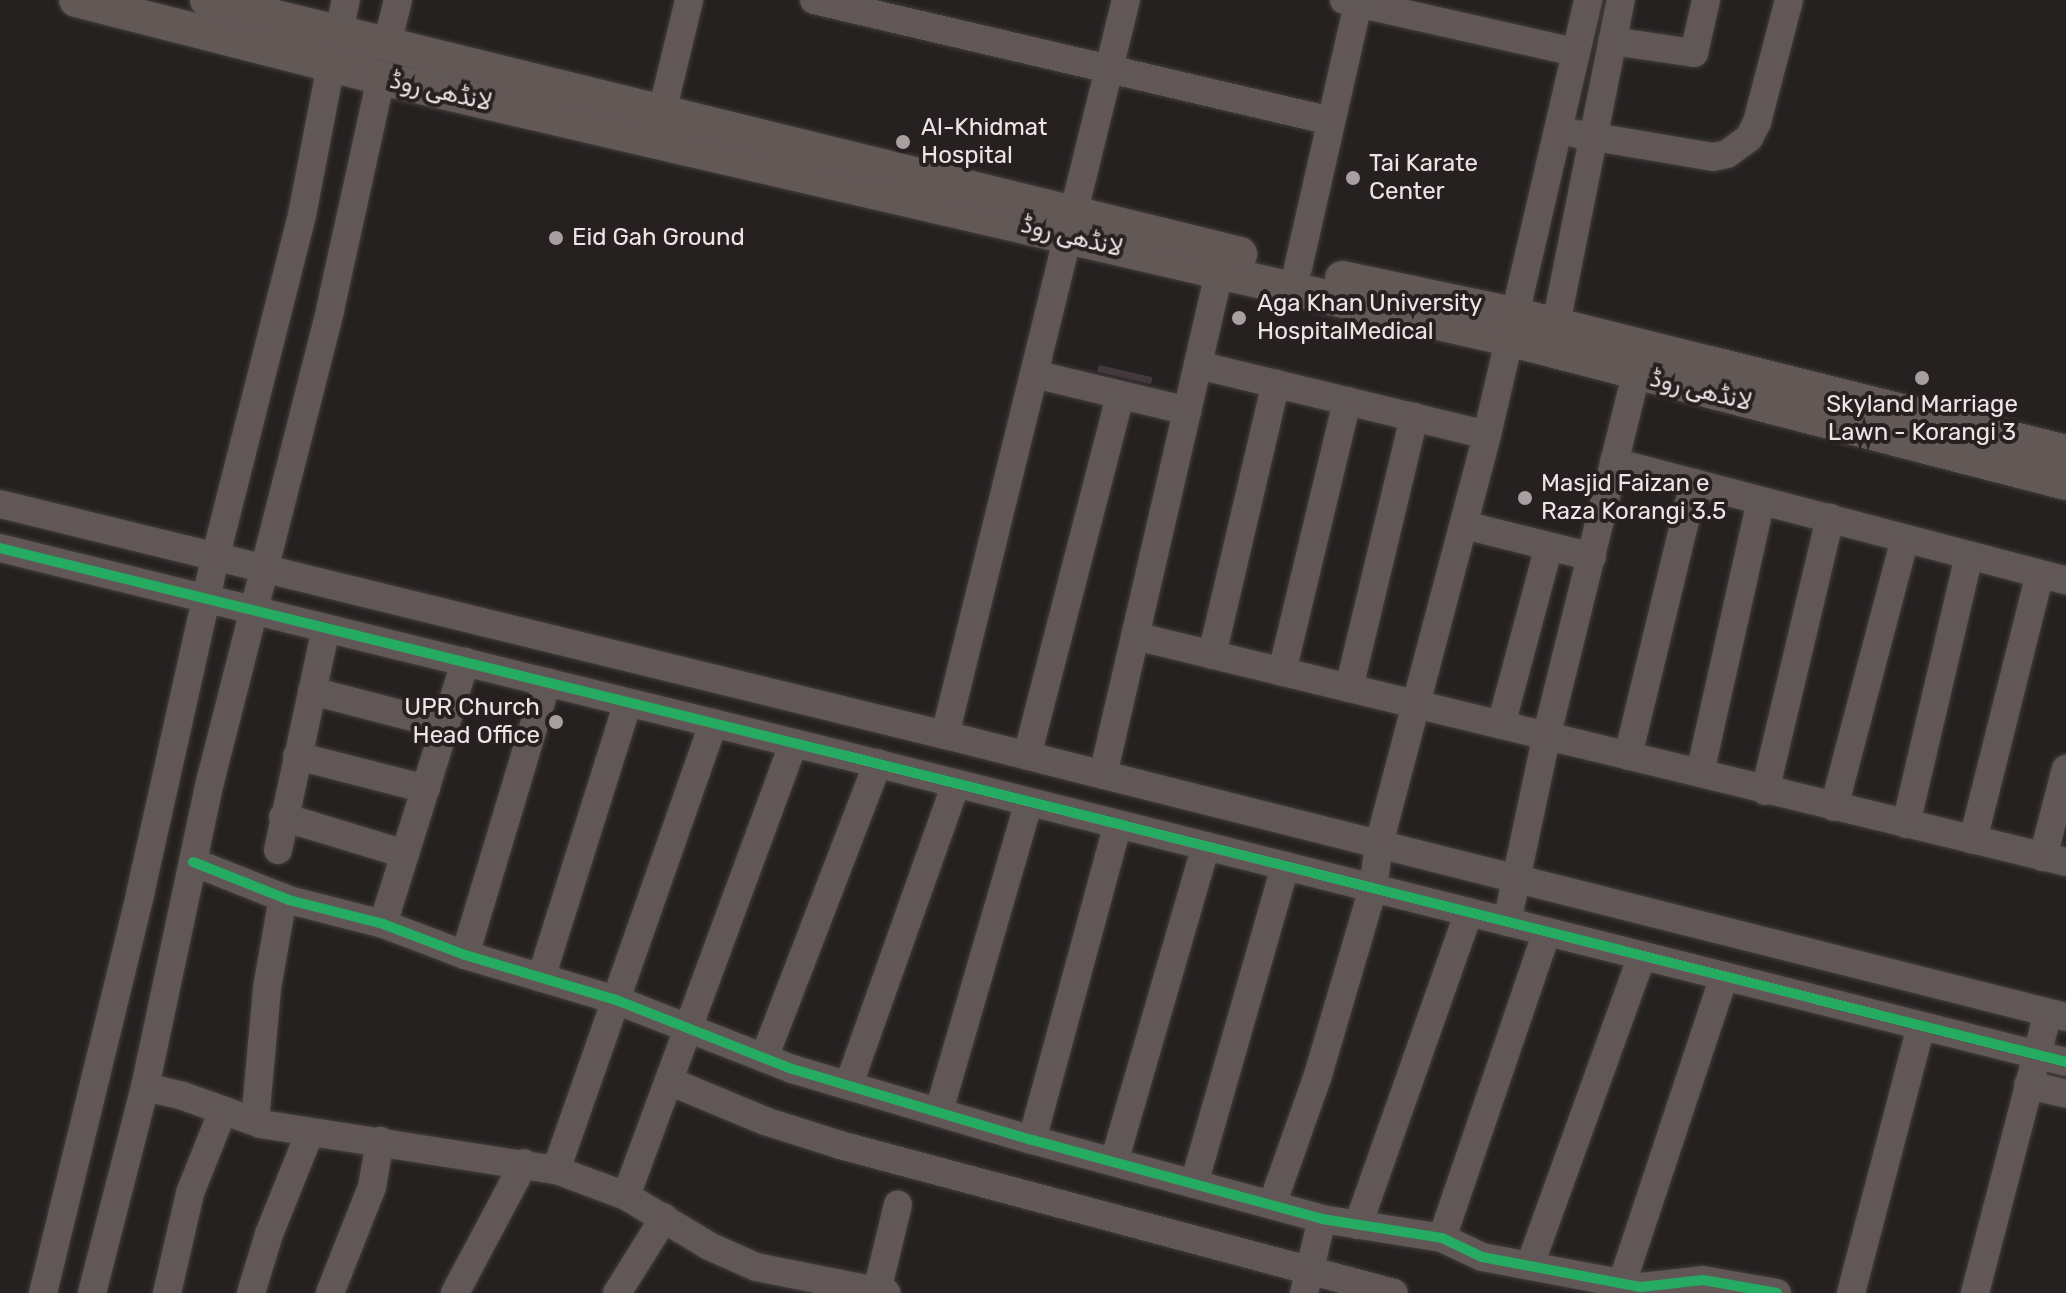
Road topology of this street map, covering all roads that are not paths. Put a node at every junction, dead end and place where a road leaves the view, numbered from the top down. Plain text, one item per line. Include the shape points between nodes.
1 (76, 0) edge
2 (207, 0) edge
3 (398, 0) edge
4 (689, 0) edge
5 (814, 0) edge
6 (1126, 0) edge
7 (1588, 0) edge
8 (1621, 0) edge
9 (1706, 0) edge
10 (1789, 0) edge
11 (1354, 1) edge
12 (261, 6) edge
13 (906, 11) edge
14 (339, 32) edge
15 (1612, 41) junction
16 (387, 44) junction
17 (1574, 52) junction
18 (1109, 67) junction
19 (381, 78) junction
20 (662, 112) junction
21 (1331, 121) junction
22 (1556, 131) junction
23 (1594, 137) junction
24 (1070, 224) junction
25 (1298, 268) junction
26 (1219, 273) junction
27 (1510, 327) junction
28 (1553, 338) junction
29 (1198, 365) junction
30 (1034, 374) junction
31 (1636, 374) junction
32 (1276, 383) junction
33 (1120, 396) junction
34 (1347, 401) junction
35 (1188, 411) junction
36 (1414, 417) junction
37 (1487, 435) junction
38 (2066, 452) edge
39 (1614, 462) junction
40 (1694, 483) junction
41 (2066, 483) edge
42 (1761, 501) junction
43 (0, 504) edge
44 (1830, 518) junction
45 (1464, 525) junction
46 (1905, 538) junction
47 (1549, 546) junction
48 (0, 548) edge
49 (216, 555) junction
50 (1969, 555) junction
51 (1592, 557) junction
52 (266, 567) junction
53 (2053, 577) edge
54 (208, 599) junction
55 (255, 611) junction
56 (326, 628) junction
57 (1135, 636) junction
58 (561, 640) junction
59 (1212, 655) junction
60 (465, 662) junction
61 (1282, 672) junction
62 (551, 683) junction
63 (1349, 688) junction
64 (312, 691) junction
65 (628, 702) junction
66 (1416, 703) junction
67 (713, 723) junction
68 (1501, 725) junction
69 (446, 726) junction
70 (945, 735) junction
71 (1546, 738) junction
72 (794, 743) junction
73 (297, 756) junction
74 (1628, 756) junction
75 (1039, 759) junction
76 (878, 763) junction
77 (2066, 769) edge
78 (1700, 773) junction
79 (1103, 775) junction
80 (956, 783) junction
81 (426, 789) junction
82 (1765, 791) junction
83 (1035, 803) junction
84 (1834, 807) junction
85 (283, 817) junction
86 (1118, 824) junction
87 (1906, 824) junction
88 (1973, 840) junction
89 (1379, 844) junction
90 (1206, 846) junction
91 (278, 850) dead end
92 (405, 854) junction
93 (2055, 860) edge
94 (193, 862) junction
95 (1285, 866) junction
96 (1515, 877) junction
97 (1373, 888) junction
98 (283, 897) junction
99 (1469, 912) junction
100 (1507, 922) junction
101 (383, 924) junction
102 (1547, 932) junction
103 (465, 955) junction
104 (1642, 956) junction
105 (1724, 977) junction
106 (541, 978) junction
107 (616, 1000) junction
108 (2057, 1015) edge
109 (1921, 1026) junction
110 (689, 1027) junction
111 (2036, 1055) junction
112 (764, 1058) junction
113 (2066, 1062) edge
114 (669, 1081) junction
115 (849, 1084) junction
116 (2028, 1085) junction
117 (145, 1087) junction
118 (2066, 1094) edge
119 (223, 1110) junction
120 (939, 1111) junction
121 (255, 1121) junction
122 (310, 1132) junction
123 (1032, 1140) junction
124 (380, 1141) junction
125 (1114, 1162) junction
126 (524, 1163) junction
127 (556, 1170) junction
128 (1194, 1184) junction
129 (626, 1196) junction
130 (898, 1204) dead end
131 (1272, 1205) junction
132 (664, 1218) junction
133 (1322, 1219) junction
134 (1358, 1225) junction
135 (1442, 1238) junction
136 (1530, 1265) junction
137 (1306, 1280) edge
138 (1622, 1283) junction
139 (867, 1291) edge
140 (43, 1293) edge
141 (92, 1293) edge
142 (167, 1293) edge
143 (251, 1293) edge
144 (330, 1293) edge
145 (455, 1293) edge
146 (617, 1293) edge
147 (1394, 1293) edge
148 (1777, 1293) edge
149 (1851, 1293) edge
150 (1975, 1293) edge

1 - 14 main road, لانڈھی روڈ
2 - 12 main road, لانڈھی روڈ
3 - 16 street
4 - 20 street
5 - 13 street
6 - 18 street
7 - 17 street
8 - 15 street
9 - 15 street via 1694,53
10 - 23 street via 1757,122 1749,138 1727,154 1713,157
11 - 17 street
11 - 21 street
12 - 14 main road, لانڈھی روڈ
13 - 18 street
14 - 16 main road, لانڈھی روڈ
14 - 19 main road, لانڈھی روڈ
14 - 49 street via 302,215
15 - 23 street
16 - 20 main road, لانڈھی روڈ
17 - 22 street
18 - 21 street
18 - 24 street
19 - 24 main road, لانڈھی روڈ
19 - 52 street
20 - 24 main road, لانڈھی روڈ
21 - 25 street
22 - 23 street
22 - 27 street
23 - 28 street
24 - 25 main road, لانڈھی روڈ
24 - 26 main road, لانڈھی روڈ
24 - 30 street
25 - 27 main road, لانڈھی روڈ
26 - 27 main road, لانڈھی روڈ
26 - 29 street
27 - 28 main road, لانڈھی روڈ
27 - 37 street
28 - 31 main road, لانڈھی روڈ
28 - 38 main road, لانڈھی روڈ
29 - 32 street
29 - 35 street
30 - 33 street
30 - 70 street
31 - 39 street
31 - 41 main road, لانڈھی روڈ
32 - 34 street
32 - 59 street
33 - 35 street
33 - 75 street
34 - 36 street
34 - 61 street
35 - 57 street
36 - 37 street
36 - 63 street
37 - 45 street
39 - 40 street
39 - 51 street
40 - 42 street
40 - 74 street
42 - 44 street
42 - 78 street
43 - 49 street
44 - 46 street
44 - 82 street
45 - 47 street
45 - 66 street
46 - 50 street
46 - 84 street
47 - 51 street
47 - 68 street
48 - 54 street
49 - 52 street
49 - 54 street
50 - 53 street
50 - 87 street
51 - 71 street
52 - 55 street
52 - 58 street
53 - 88 street
54 - 55 street
54 - 140 street
55 - 56 street
55 - 94 street
56 - 60 street
56 - 64 street
57 - 59 street
57 - 79 street
58 - 62 street
58 - 70 street
59 - 61 street
60 - 62 street
60 - 69 street
61 - 63 street
62 - 65 street
62 - 103 street
63 - 66 street
64 - 69 street
64 - 73 street
65 - 67 street
65 - 106 street
66 - 68 street
66 - 89 street
67 - 72 street
67 - 107 street
68 - 71 street
69 - 81 street
70 - 75 street
71 - 74 street
71 - 96 street
72 - 76 street
72 - 110 street
73 - 81 street
73 - 85 street
74 - 78 street
75 - 79 street
75 - 83 street
76 - 80 street
76 - 112 street
77 - 93 street
78 - 82 street
79 - 89 street
80 - 83 street
80 - 115 street
81 - 92 street
82 - 84 street
83 - 86 street
83 - 120 street
84 - 87 street
85 - 91 street
85 - 92 street
86 - 90 street
86 - 123 street
87 - 88 street
88 - 93 street
89 - 96 street
89 - 97 street
90 - 95 street
90 - 125 street
92 - 101 street
94 - 98 street
94 - 117 street
95 - 97 street
95 - 128 street
96 - 100 street
96 - 108 street
97 - 99 street
97 - 131 street via 1318,1075
98 - 101 street
98 - 121 street via 267,988
99 - 100 street
99 - 134 street
100 - 102 street
101 - 103 street
102 - 104 street
102 - 135 street
103 - 106 street
104 - 105 street
104 - 136 street
105 - 109 street
105 - 138 street
106 - 107 street
107 - 110 street
107 - 127 street
108 - 111 street
109 - 111 street
109 - 149 street
110 - 112 street
110 - 114 street
111 - 113 street
111 - 116 street
112 - 115 street
114 - 129 street
114 - 137 street via 840,1145
115 - 120 street
116 - 118 street
116 - 150 street
117 - 119 street
117 - 141 street
119 - 121 street
119 - 142 street via 190,1193
120 - 123 street
121 - 122 street
122 - 124 street
122 - 143 street
123 - 125 street
124 - 126 street
124 - 144 street via 372,1187
125 - 128 street
126 - 127 street
126 - 145 street
127 - 129 street
128 - 131 street
129 - 132 street
130 - 139 street
131 - 133 street
132 - 139 street via 756,1267
132 - 146 street
133 - 134 street
133 - 137 street
134 - 135 street
135 - 136 street via 1482,1257
136 - 138 street
137 - 147 street
138 - 148 street via 1641,1287 1703,1280

